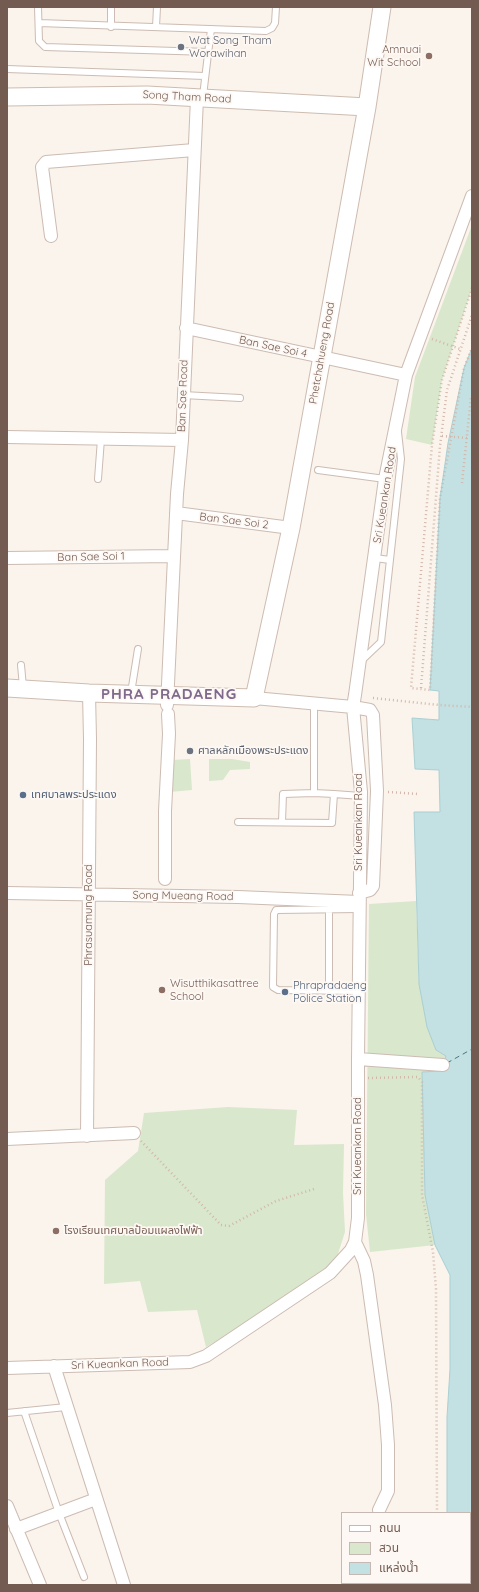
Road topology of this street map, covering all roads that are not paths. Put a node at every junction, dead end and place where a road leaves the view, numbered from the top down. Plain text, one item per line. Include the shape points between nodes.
1 (38, 7) edge
2 (110, 7) edge
3 (157, 7) edge
4 (276, 7) edge
5 (382, 7) edge
6 (39, 23) junction
7 (111, 27) junction
8 (156, 27) junction
9 (211, 29) junction
10 (209, 52) junction
11 (7, 69) edge
12 (206, 76) junction
13 (7, 97) edge
14 (200, 98) junction
15 (366, 107) junction
16 (194, 150) junction
17 (472, 196) edge
18 (51, 236) dead end
19 (186, 328) junction
20 (321, 358) junction
21 (406, 376) junction
22 (183, 394) junction
23 (240, 398) dead end
24 (397, 424) junction
25 (7, 437) edge
26 (101, 439) junction
27 (182, 440) junction
28 (318, 470) dead end
29 (98, 479) dead end
30 (385, 479) junction
31 (176, 513) junction
32 (292, 528) junction
33 (174, 556) junction
34 (7, 558) edge
35 (374, 558) junction
36 (390, 560) junction
37 (138, 649) dead end
38 (360, 662) junction
39 (21, 665) dead end
40 (15, 688) edge
41 (89, 693) junction
42 (131, 694) junction
43 (254, 698) junction
44 (354, 701) junction
45 (314, 702) junction
46 (168, 705) junction
47 (314, 793) junction
48 (334, 794) junction
49 (361, 796) junction
50 (238, 822) dead end
51 (282, 822) junction
52 (165, 880) dead end
53 (7, 893) edge
54 (89, 895) junction
55 (359, 902) junction
56 (328, 910) junction
57 (329, 991) junction
58 (358, 991) junction
59 (358, 1059) junction
60 (443, 1065) dead end
61 (134, 1133) road end
62 (87, 1136) junction
63 (7, 1139) edge
64 (355, 1242) junction
65 (54, 1366) junction
66 (7, 1368) edge
67 (66, 1407) junction
68 (24, 1411) junction
69 (7, 1413) edge
70 (96, 1499) junction
71 (7, 1506) edge
72 (379, 1510) dead end
73 (59, 1513) junction
74 (16, 1529) junction
75 (84, 1577) dead end
76 (40, 1585) edge
77 (124, 1585) edge

1 - 6 lane
2 - 7 lane
3 - 8 lane
4 - 9 lane via 275,23 266,31
5 - 15 main road, Phetchahueng Road
6 - 7 lane
6 - 10 lane via 39,41 45,47
7 - 8 lane
8 - 9 lane
9 - 10 lane
10 - 12 lane
11 - 12 lane
12 - 14 lane
13 - 14 main road, Song Tham Road via 147,95
14 - 15 main road, Song Tham Road
14 - 16 street, Ban Sae Road
15 - 20 main road, Phetchahueng Road
16 - 18 street via 46,162 42,167
16 - 19 street, Ban Sae Road
17 - 21 street, Sri Kueankan Road
19 - 20 street, Ban Sae Soi 4
19 - 22 street, Ban Sae Road
20 - 21 street, Ban Sae Soi 4
20 - 32 main road, Phetchahueng Road
21 - 24 street, Sri Kueankan Road
22 - 23 lane
22 - 27 street, Ban Sae Road
24 - 30 street, Sri Kueankan Road
24 - 36 lane, Sri Kueankan Road via 401,459
25 - 26 street
26 - 27 street
26 - 29 lane
27 - 31 street, Ban Sae Road
28 - 30 lane
30 - 35 street, Sri Kueankan Road
31 - 32 street, Ban Sae Soi 2
31 - 33 street, Ban Sae Road
32 - 43 main road, Phetchahueng Road
33 - 34 street, Ban Sae Soi 1
33 - 46 street, Ban Sae Road
35 - 36 lane
35 - 38 street, Sri Kueankan Road
36 - 38 lane, Sri Kueankan Road via 381,642
37 - 42 lane
38 - 44 street, Sri Kueankan Road
39 - 40 lane
40 - 41 main road
41 - 42 main road
41 - 54 street, Phrasuamung Road
42 - 46 main road
43 - 45 street
43 - 46 main road
44 - 45 street
44 - 49 street, Sri Kueankan Road
44 - 55 street via 370,710 373,715 377,791 373,886
45 - 47 lane
46 - 52 street, Ban Sae Road
47 - 48 lane
47 - 51 lane via 283,794
48 - 49 lane
48 - 51 lane via 332,822
49 - 55 street, Sri Kueankan Road
50 - 51 lane
53 - 54 street, Song Mueang Road
54 - 55 street, Song Mueang Road
54 - 62 street, Phrasuamung Road
55 - 56 lane
55 - 58 street, Sri Kueankan Road
56 - 57 lane
56 - 57 lane via 274,911 273,987 278,990
57 - 58 lane
58 - 59 street, Sri Kueankan Road
59 - 60 street
59 - 64 street, Sri Kueankan Road via 358,1218
61 - 62 street
62 - 63 street
64 - 65 street, Sri Kueankan Road via 330,1273 206,1356 190,1362
64 - 72 street via 367,1275 385,1405 388,1492
65 - 66 street, Sri Kueankan Road
65 - 67 street
67 - 68 lane
67 - 70 street
68 - 69 lane
68 - 73 lane
70 - 73 street
70 - 77 street
71 - 74 street
73 - 74 street
73 - 75 lane
74 - 76 street

